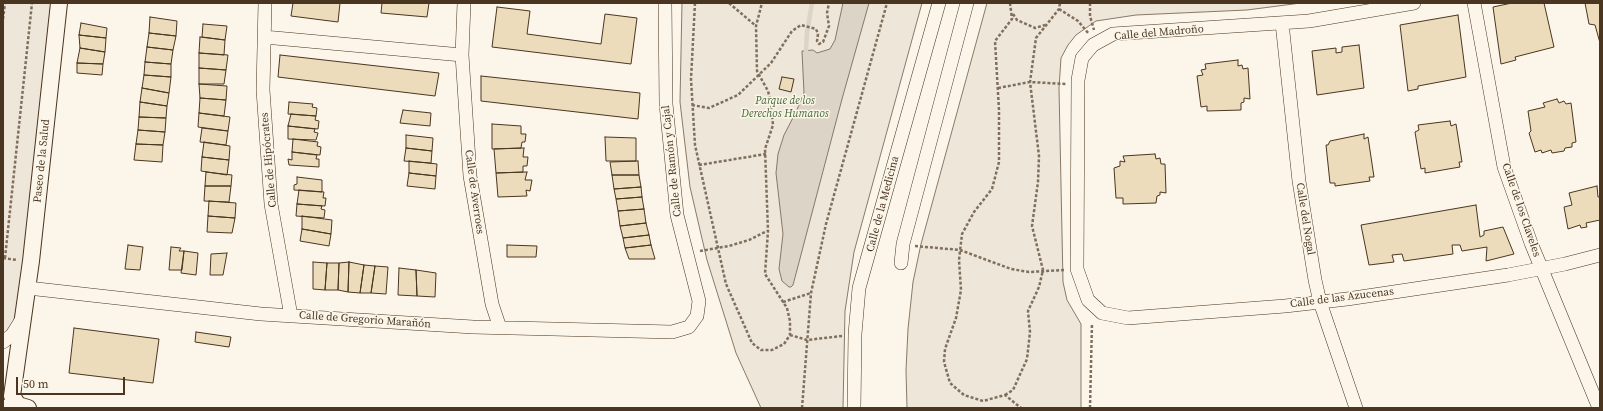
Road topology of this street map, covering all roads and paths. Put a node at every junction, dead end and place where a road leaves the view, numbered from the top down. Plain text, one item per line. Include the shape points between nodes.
1 (5, 3) edge
2 (32, 3) edge
3 (58, 3) edge
4 (265, 3) edge
5 (464, 3) edge
6 (665, 3) edge
7 (695, 3) edge
8 (729, 3) edge
9 (762, 3) edge
10 (829, 3) edge
11 (888, 3) edge
12 (939, 3) edge
13 (967, 3) edge
14 (1010, 3) edge
15 (1060, 3) edge
16 (1090, 3) edge
17 (1414, 3) edge
18 (1474, 3) edge
19 (1059, 9) junction
20 (1012, 14) junction
21 (3, 19) edge
22 (1045, 24) junction
23 (1282, 24) junction
24 (756, 26) junction
25 (264, 37) junction
26 (1097, 43) junction
27 (462, 55) junction
28 (759, 75) junction
29 (1030, 82) junction
30 (1078, 84) junction
31 (998, 88) junction
32 (692, 105) junction
33 (766, 154) junction
34 (699, 165) junction
35 (768, 231) junction
36 (903, 244) junction
37 (718, 248) junction
38 (960, 250) junction
39 (687, 253) junction
40 (1600, 255) edge
41 (5, 258) dead end
42 (901, 263) dead end
43 (1077, 269) junction
44 (1542, 269) junction
45 (1043, 270) junction
46 (28, 288) junction
47 (811, 293) junction
48 (784, 302) junction
49 (1090, 302) junction
50 (1320, 302) junction
51 (291, 316) junction
52 (697, 316) joint
53 (23, 318) junction
54 (500, 328) junction
55 (855, 334) junction
56 (790, 335) junction
57 (807, 340) junction
58 (3, 342) edge
59 (8, 388) edge
60 (1004, 395) junction
61 (3, 406) edge
62 (8, 408) edge
63 (28, 408) edge
64 (802, 408) edge
65 (854, 408) edge
66 (1021, 408) edge
67 (1090, 408) edge
68 (1356, 408) edge
69 (1599, 408) edge

1 - 21 path
2 - 41 path
3 - 46 street, Paseo de la Salud
4 - 25 street, Calle de Hipócrates
5 - 27 street, Calle de Averroes
6 - 39 street, Calle de Ramón y Cajal via 666,104 677,215
7 - 32 path
8 - 24 path
9 - 24 path
10 - 28 path via 828,34 823,42 819,44 817,41 816,29 801,25 792,31 771,63
11 - 47 path via 826,224
12 - 55 street, Calle de la Medicina via 859,288
13 - 36 street
14 - 20 path
15 - 19 path
16 - 26 path via 1090,16
17 - 23 street, Calle del Madroño
18 - 44 street, Calle de los Claveles via 1504,167
19 - 22 path
19 - 26 path via 1078,21
20 - 22 path via 1017,20 1035,28
20 - 31 path via 1012,19 995,41
22 - 29 path via 1036,38
23 - 26 street, Calle del Madroño via 1113,34
23 - 50 street, Calle del Nogal via 1298,181
24 - 28 path
25 - 27 street
25 - 51 street, Calle de Hipócrates via 263,90 271,204
26 - 30 street, Calle del Madroño via 1082,58
27 - 54 street, Calle de Averroes via 470,176 492,304
28 - 32 path via 738,95 720,104 709,108
28 - 33 path via 768,91 773,126 765,149
29 - 30 path
29 - 31 path
29 - 45 path via 1039,156 1032,226
30 - 43 street, Calle del Madroño
31 - 38 path via 997,169 992,189 974,212 962,234
32 - 34 path
33 - 34 path
33 - 35 path
34 - 37 path
35 - 37 path via 750,240
35 - 48 path via 765,274
36 - 38 path
36 - 42 street
37 - 39 path
37 - 56 path via 726,284 752,343 761,350 772,350 784,344
38 - 45 path via 1011,269 1029,272
38 - 60 path via 960,297 944,362 950,383 964,395 983,400
39 - 52 street, Calle de Ramón y Cajal via 699,301
40 - 44 street, Calle de las Azucenas
43 - 45 path
43 - 49 street, Calle del Madroño
44 - 50 street, Calle de las Azucenas
44 - 69 street, Calle de los Claveles
45 - 60 path via 1039,287 1028,310 1030,332 1027,359 1012,390
46 - 51 street, Calle de Gregorio Marañón
46 - 53 street, Paseo de la Salud
47 - 48 path
47 - 57 path
48 - 56 path via 790,321
49 - 50 street, Calle de las Azucenas via 1102,313 1128,318
49 - 67 path
50 - 68 street, Calle del Nogal
51 - 54 street, Calle de Gregorio Marañón
52 - 54 street, Calle de Gregorio Marañón via 689,327 672,332
53 - 58 street, Paseo de la Salud via 12,335
53 - 59 street, Paseo de la Salud
55 - 57 path
55 - 65 street, Calle de la Medicina
56 - 57 path
57 - 64 path
59 - 63 street, Paseo de la Salud via 18,405
60 - 66 path
61 - 62 street

